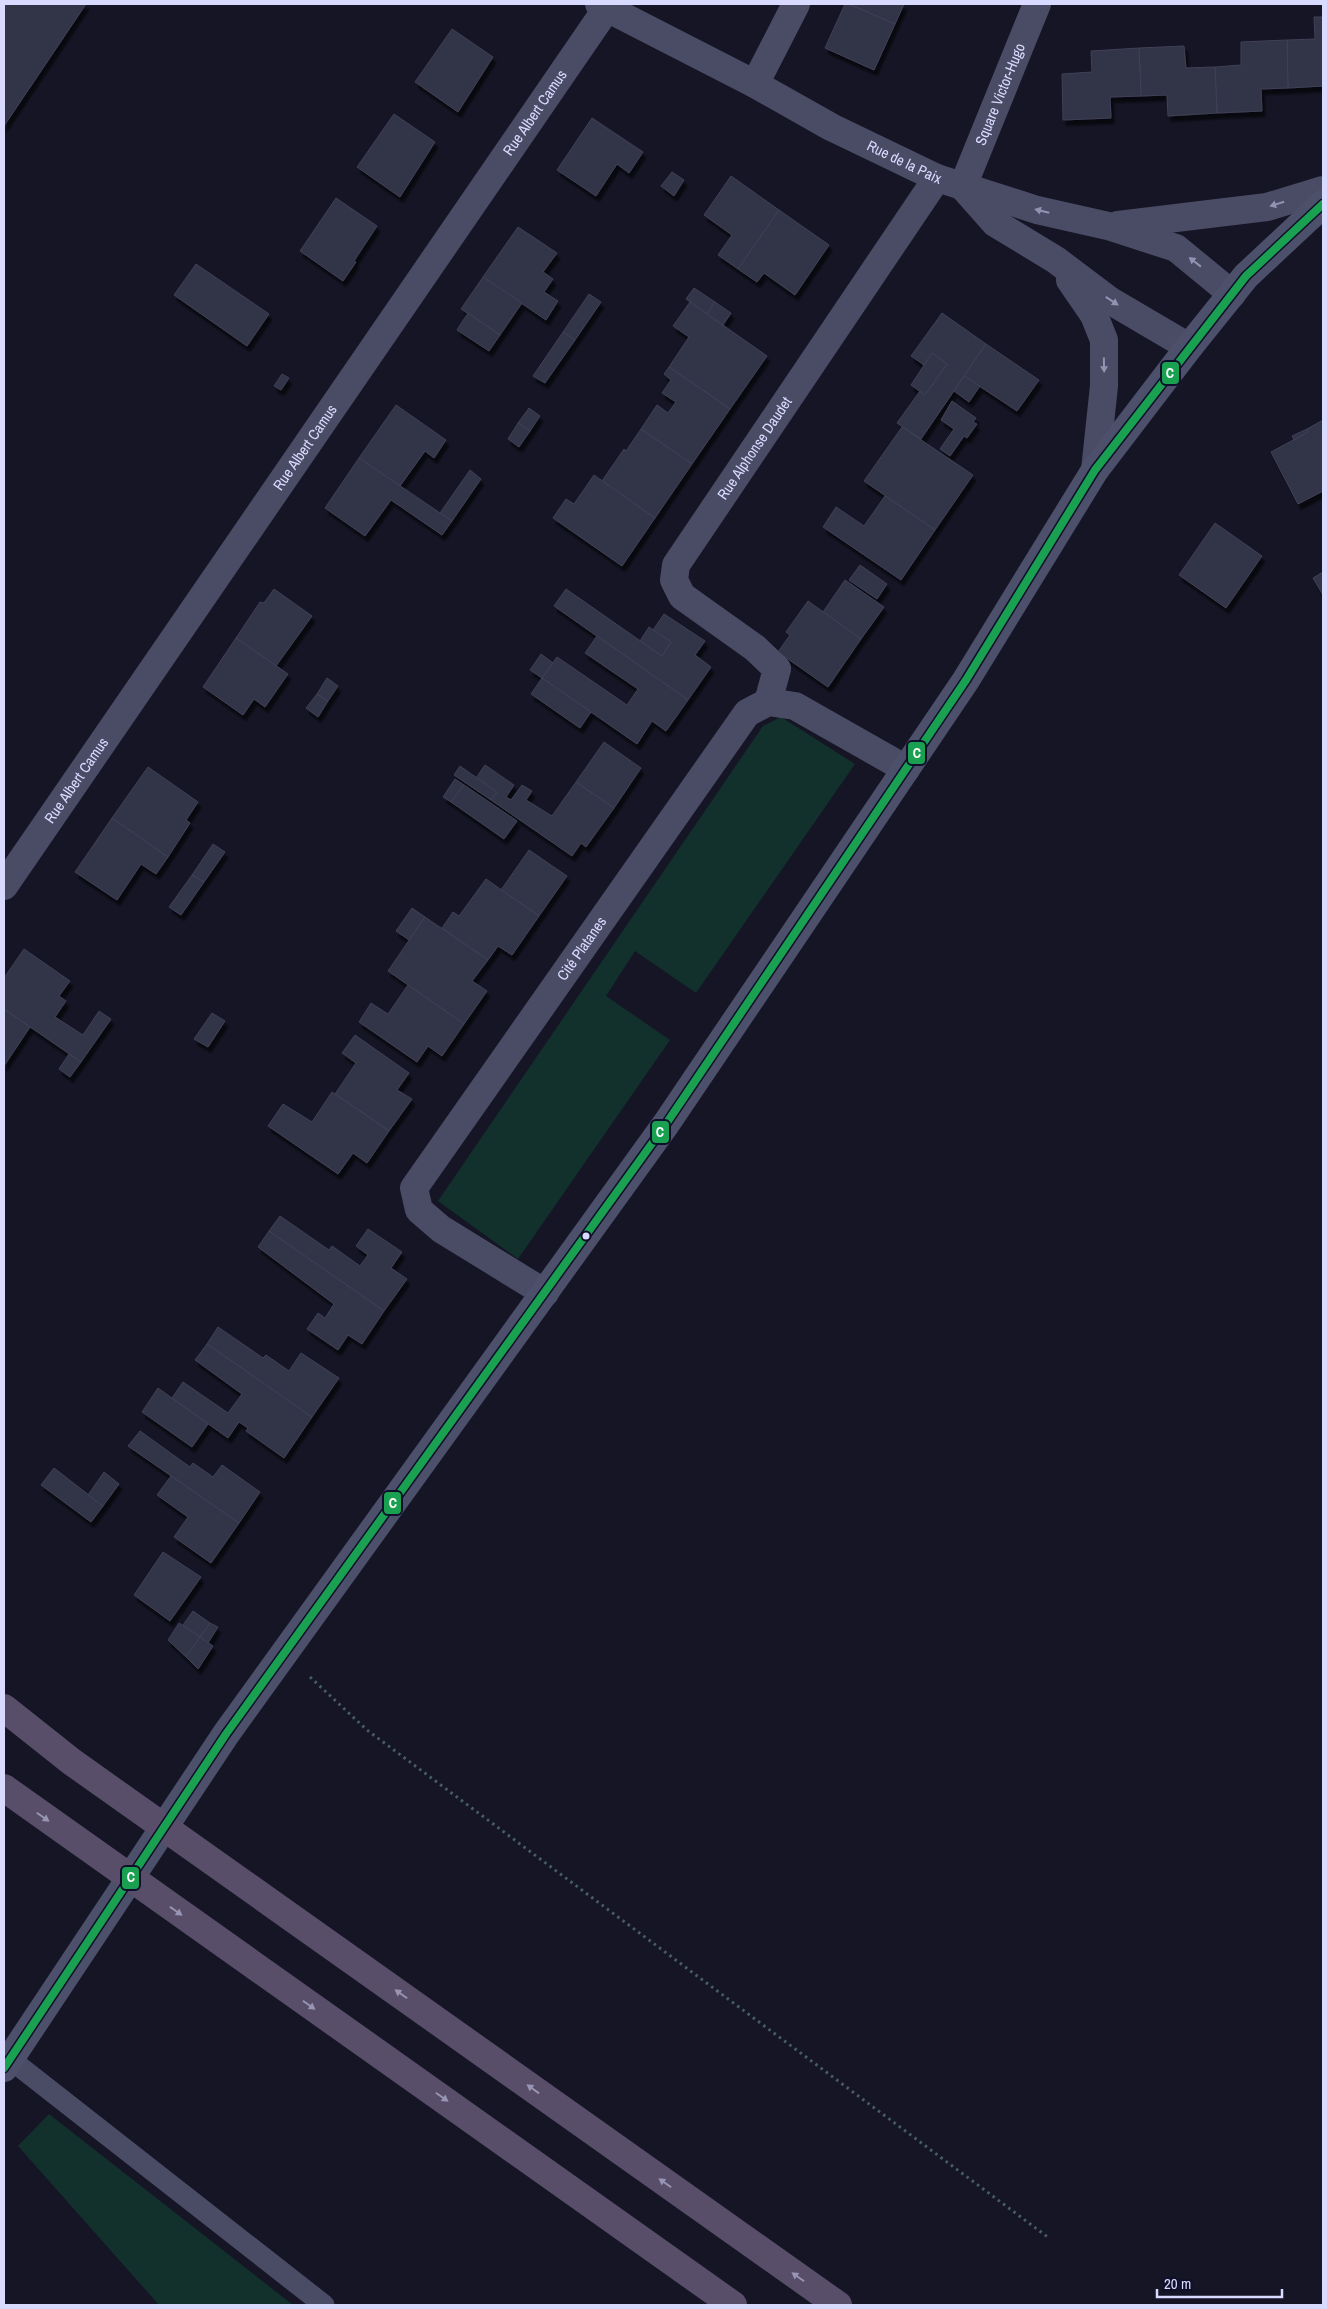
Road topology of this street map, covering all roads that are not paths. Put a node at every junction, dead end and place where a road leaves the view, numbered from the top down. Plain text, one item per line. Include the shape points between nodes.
1 (796, 4) edge
2 (1038, 4) edge
3 (603, 6) edge
4 (755, 84) junction
5 (937, 178) junction
6 (963, 186) junction
7 (1323, 190) edge
8 (1323, 204) edge
9 (1108, 226) junction
10 (1056, 260) junction
11 (1232, 294) junction
12 (1189, 346) junction
13 (1095, 470) junction
14 (768, 702) junction
15 (906, 769) junction
16 (4, 886) edge
17 (546, 1293) junction
18 (4, 1708) edge
19 (4, 1788) edge
20 (7, 2064) edge
21 (324, 2305) edge
22 (733, 2305) edge
23 (838, 2305) edge

1 - 4 street
2 - 6 street, Square Victor-Hugo
3 - 4 street, Rue de la Paix
3 - 16 street, Rue Albert Camus
4 - 5 street, Rue de la Paix via 830,127
5 - 6 street, Rue de la Paix
5 - 14 street, Rue Alphonse Daudet via 676,565 674,580 682,596 755,648 777,669
9 -> 6 street, Rue de la Paix via 1037,210
6 - 10 street via 995,223
7 -> 9 street via 1267,207
8 - 11 main road via 1246,276
11 -> 9 street via 1176,248
10 -> 12 street via 1109,300
10 -> 13 street via 1094,314 1104,340 1104,386
11 - 12 main road
12 - 13 main road
13 - 15 main road via 966,680
14 - 15 street via 795,706
14 - 17 street, Cité Platanes via 747,713 414,1188 419,1210 441,1229
15 - 17 main road via 666,1124
17 - 20 main road via 226,1734
23 -> 18 highway via 72,1762
19 -> 22 highway
20 - 21 lane

